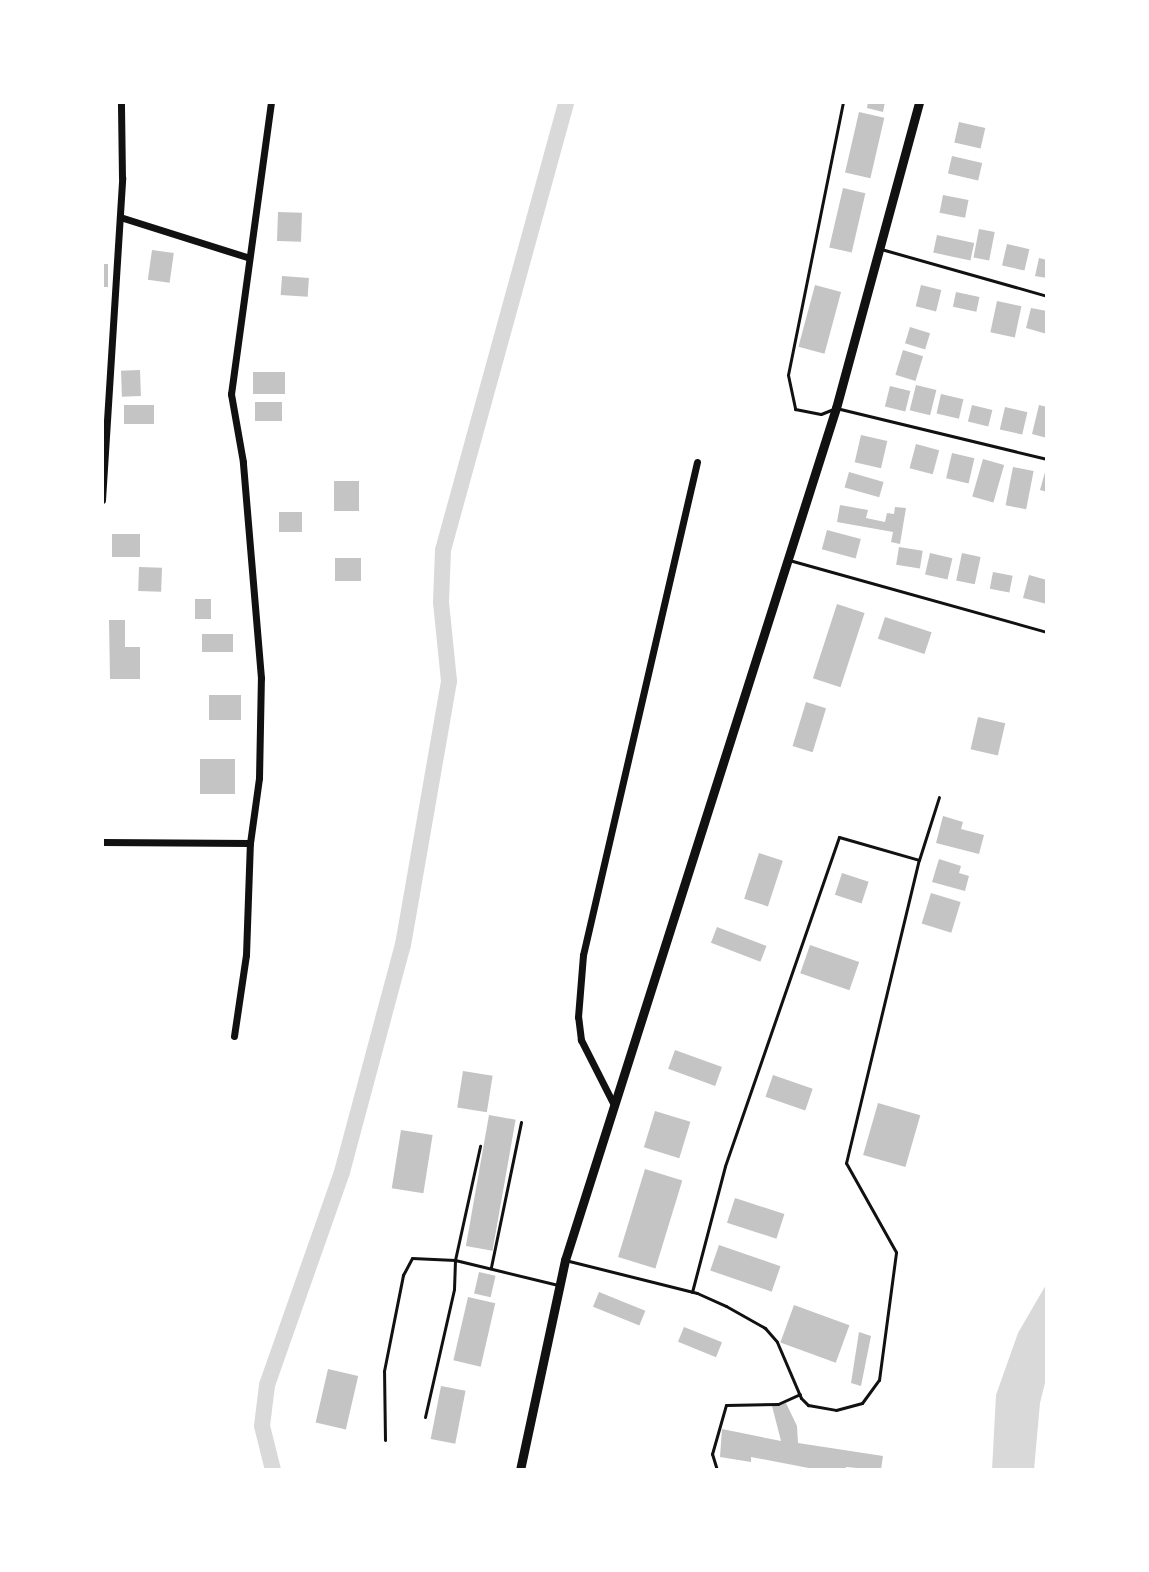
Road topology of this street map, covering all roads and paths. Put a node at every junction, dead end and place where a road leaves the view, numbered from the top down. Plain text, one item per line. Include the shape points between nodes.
1 (121, 102) edge
2 (271, 102) edge
3 (843, 102) edge
4 (919, 102) edge
5 (120, 217) junction
6 (878, 248) junction
7 (247, 257) junction
8 (1047, 296) edge
9 (836, 408) junction
10 (1047, 459) edge
11 (697, 462) dead end
12 (102, 500) edge
13 (789, 560) junction
14 (1047, 632) edge
15 (939, 797) dead end
16 (102, 842) edge
17 (250, 843) junction
18 (919, 860) junction
19 (234, 1036) dead end
20 (613, 1103) junction
21 (521, 1122) dead end
22 (480, 1146) dead end
23 (455, 1260) junction
24 (565, 1260) junction
25 (491, 1269) junction
26 (558, 1285) junction
27 (692, 1293) junction
28 (800, 1394) junction
29 (425, 1417) dead end
30 (385, 1440) dead end
31 (520, 1470) edge
32 (717, 1470) edge

1 - 5 street
2 - 7 street
3 - 9 lane via 788,375 795,409 821,414
4 - 6 main road
5 - 7 street
5 - 12 street
6 - 8 lane
6 - 9 main road
7 - 17 street via 231,394 243,462 261,678 259,778
9 - 10 lane
9 - 13 main road
11 - 20 street via 583,955 581,1040
13 - 14 lane
13 - 20 main road
15 - 18 lane
16 - 17 street
17 - 19 street via 246,955
18 - 27 lane via 839,837 725,1166
18 - 28 lane via 846,1163 896,1252 879,1380 862,1403 836,1410 808,1405
20 - 24 main road
21 - 25 lane
22 - 23 lane
23 - 25 lane
23 - 29 lane via 454,1289
23 - 30 lane via 412,1258 403,1275 384,1371
24 - 26 main road
24 - 27 lane
25 - 26 lane
26 - 31 main road
27 - 28 lane via 765,1328 777,1342
28 - 32 lane via 778,1404 726,1405 712,1454

